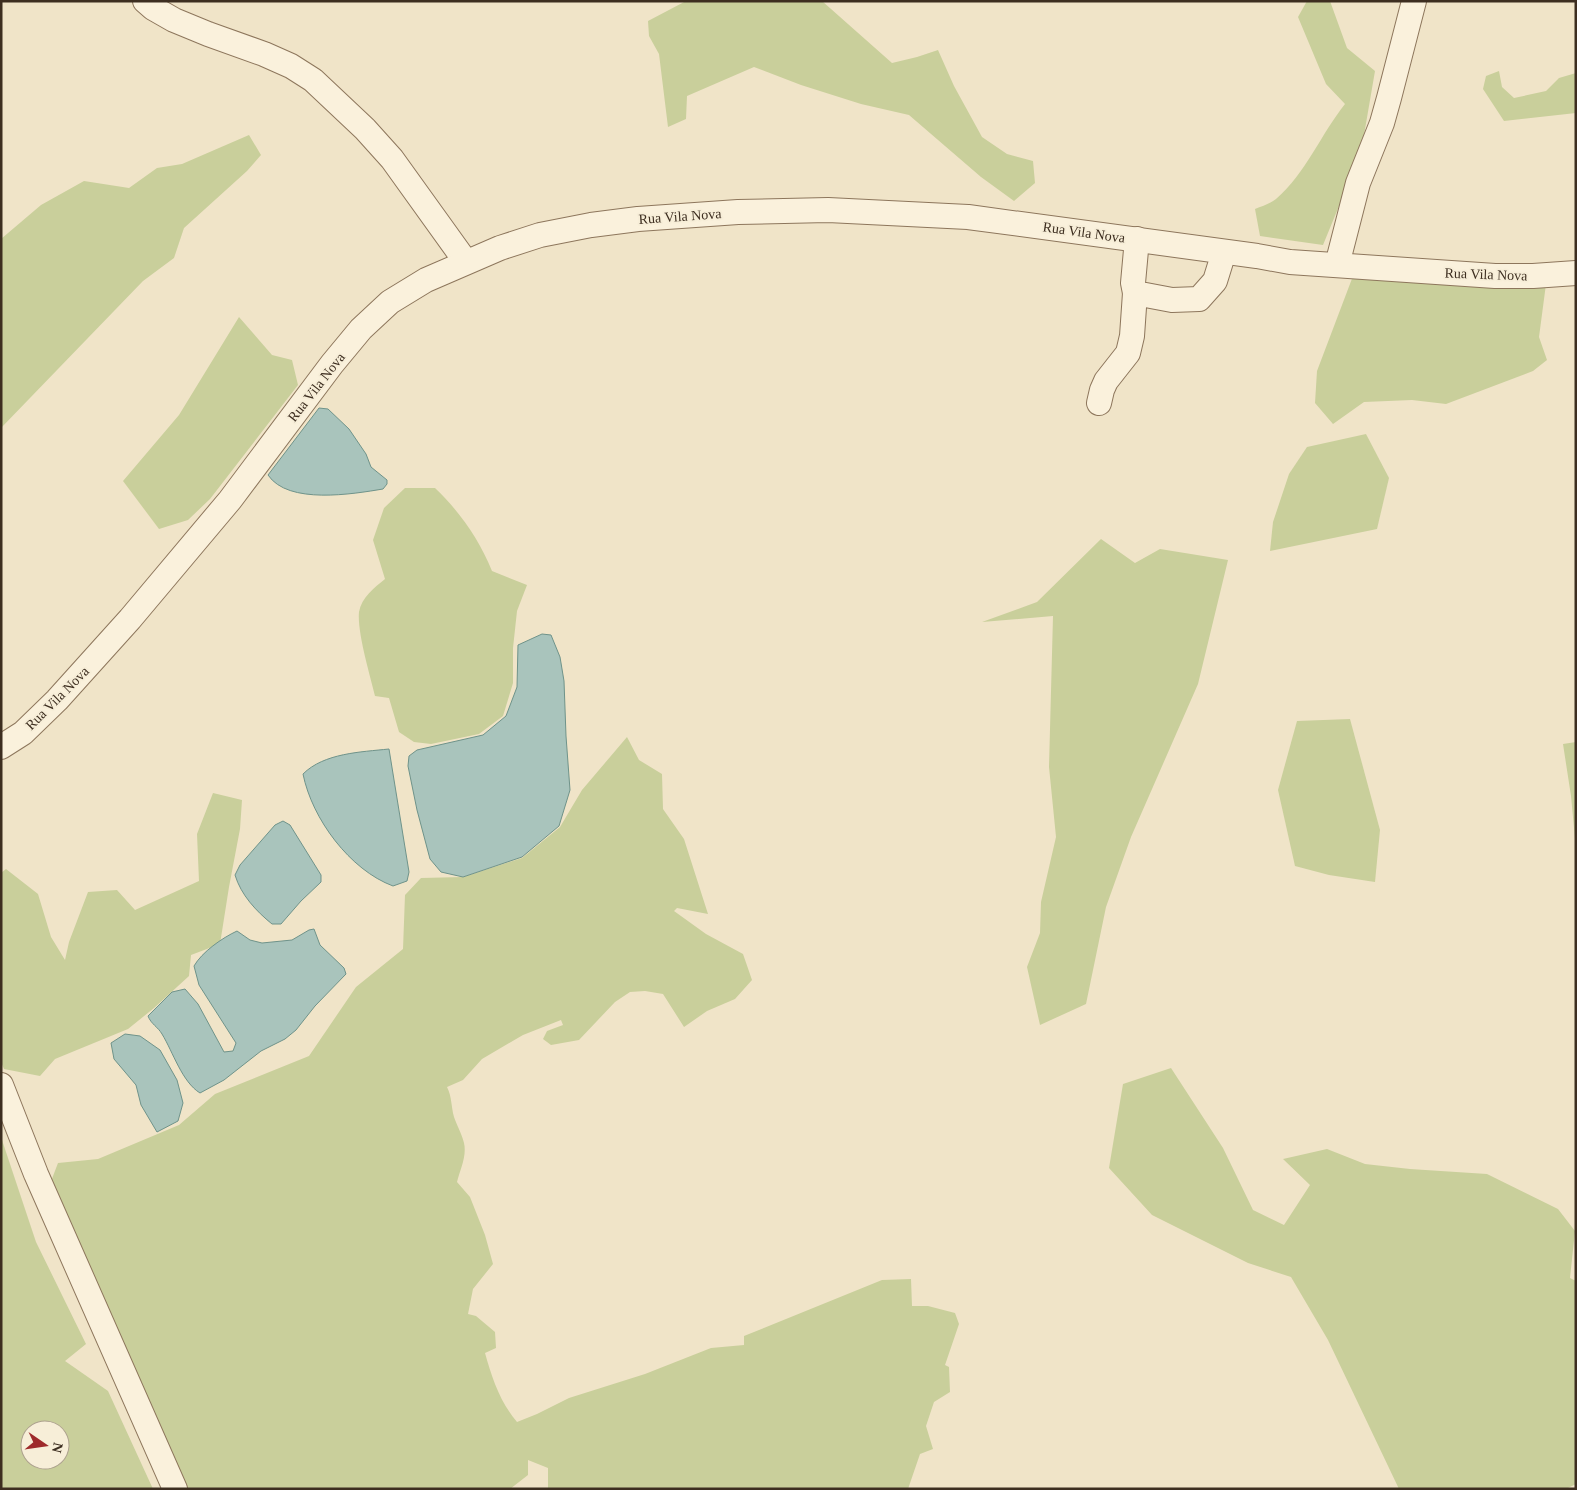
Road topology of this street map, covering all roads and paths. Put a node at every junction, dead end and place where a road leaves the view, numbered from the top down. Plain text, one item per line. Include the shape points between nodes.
1 (145, 1) edge
2 (1414, 1) edge
3 (1137, 240) junction
4 (1224, 252) junction
5 (466, 262) junction
6 (1337, 265) junction
7 (1576, 273) edge
8 (1135, 293) junction
9 (1099, 403) dead end
10 (1, 747) edge
11 (1, 1085) edge
12 (175, 1489) edge

1 - 5 street via 174,20 264,54 312,80 392,159
2 - 6 street via 1382,123 1358,183
3 - 4 street, Rua Vila Nova
3 - 5 street, Rua Vila Nova via 924,214 828,210 738,212 591,225 540,235
3 - 8 street
4 - 6 street, Rua Vila Nova
4 - 8 street via 1215,281 1199,299 1172,300
5 - 10 street, Rua Vila Nova via 426,280 390,302 361,329 230,500 143,604 57,700 23,733
6 - 7 street, Rua Vila Nova via 1495,276
8 - 9 street via 1128,353 1106,382
11 - 12 street via 36,1174

